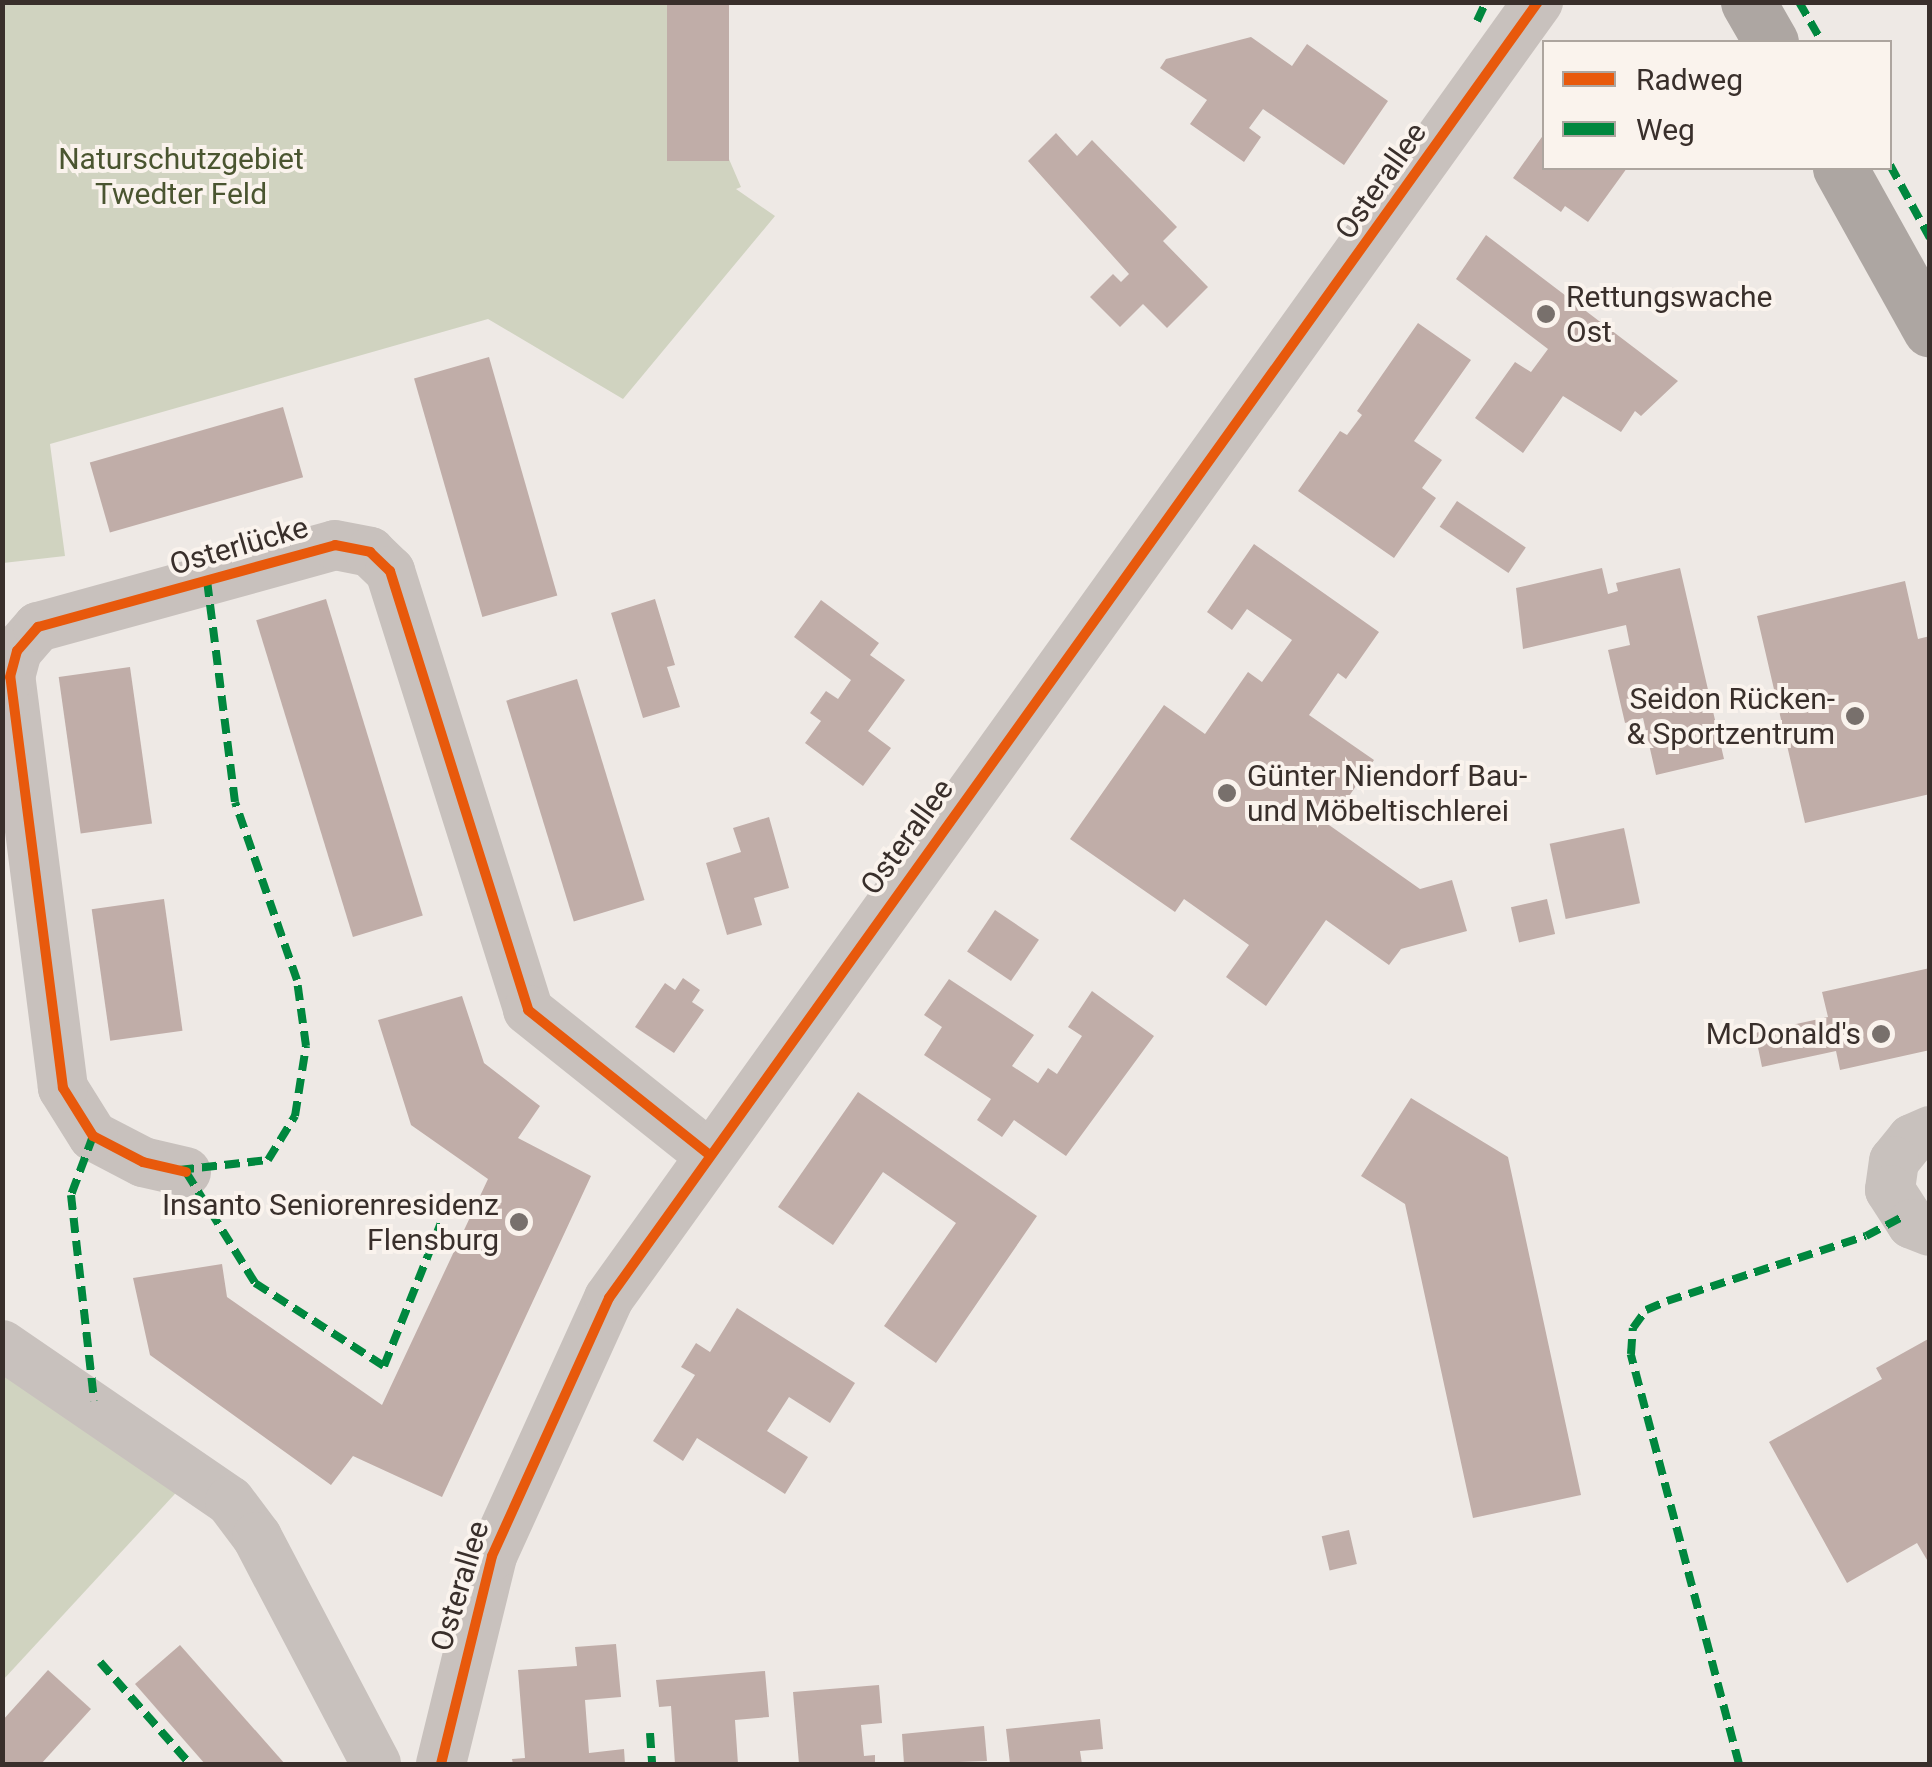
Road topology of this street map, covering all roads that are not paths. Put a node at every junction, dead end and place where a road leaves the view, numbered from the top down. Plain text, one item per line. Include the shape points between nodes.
1 (1538, 2) edge
2 (1748, 2) edge
3 (1769, 40) edge
4 (1841, 170) edge
5 (1930, 330) edge
6 (1930, 1131) edge
7 (707, 1153) junction
8 (186, 1172) dead end
9 (1930, 1232) edge
10 (2, 1345) edge
11 (376, 1764) edge
12 (441, 1764) edge

1 - 7 street, Osterallee via 1090,634
2 - 3 main road
4 - 5 main road
6 - 9 street via 1912,1138 1894,1161 1890,1190 1904,1216
7 - 8 street, Osterlücke via 528,1010 390,571 370,552 334,545 38,627 17,651 10,677 62,1088 94,1136 143,1162
7 - 12 street, Osterallee via 609,1298 549,1419 492,1556
10 - 11 street via 230,1501 257,1537

